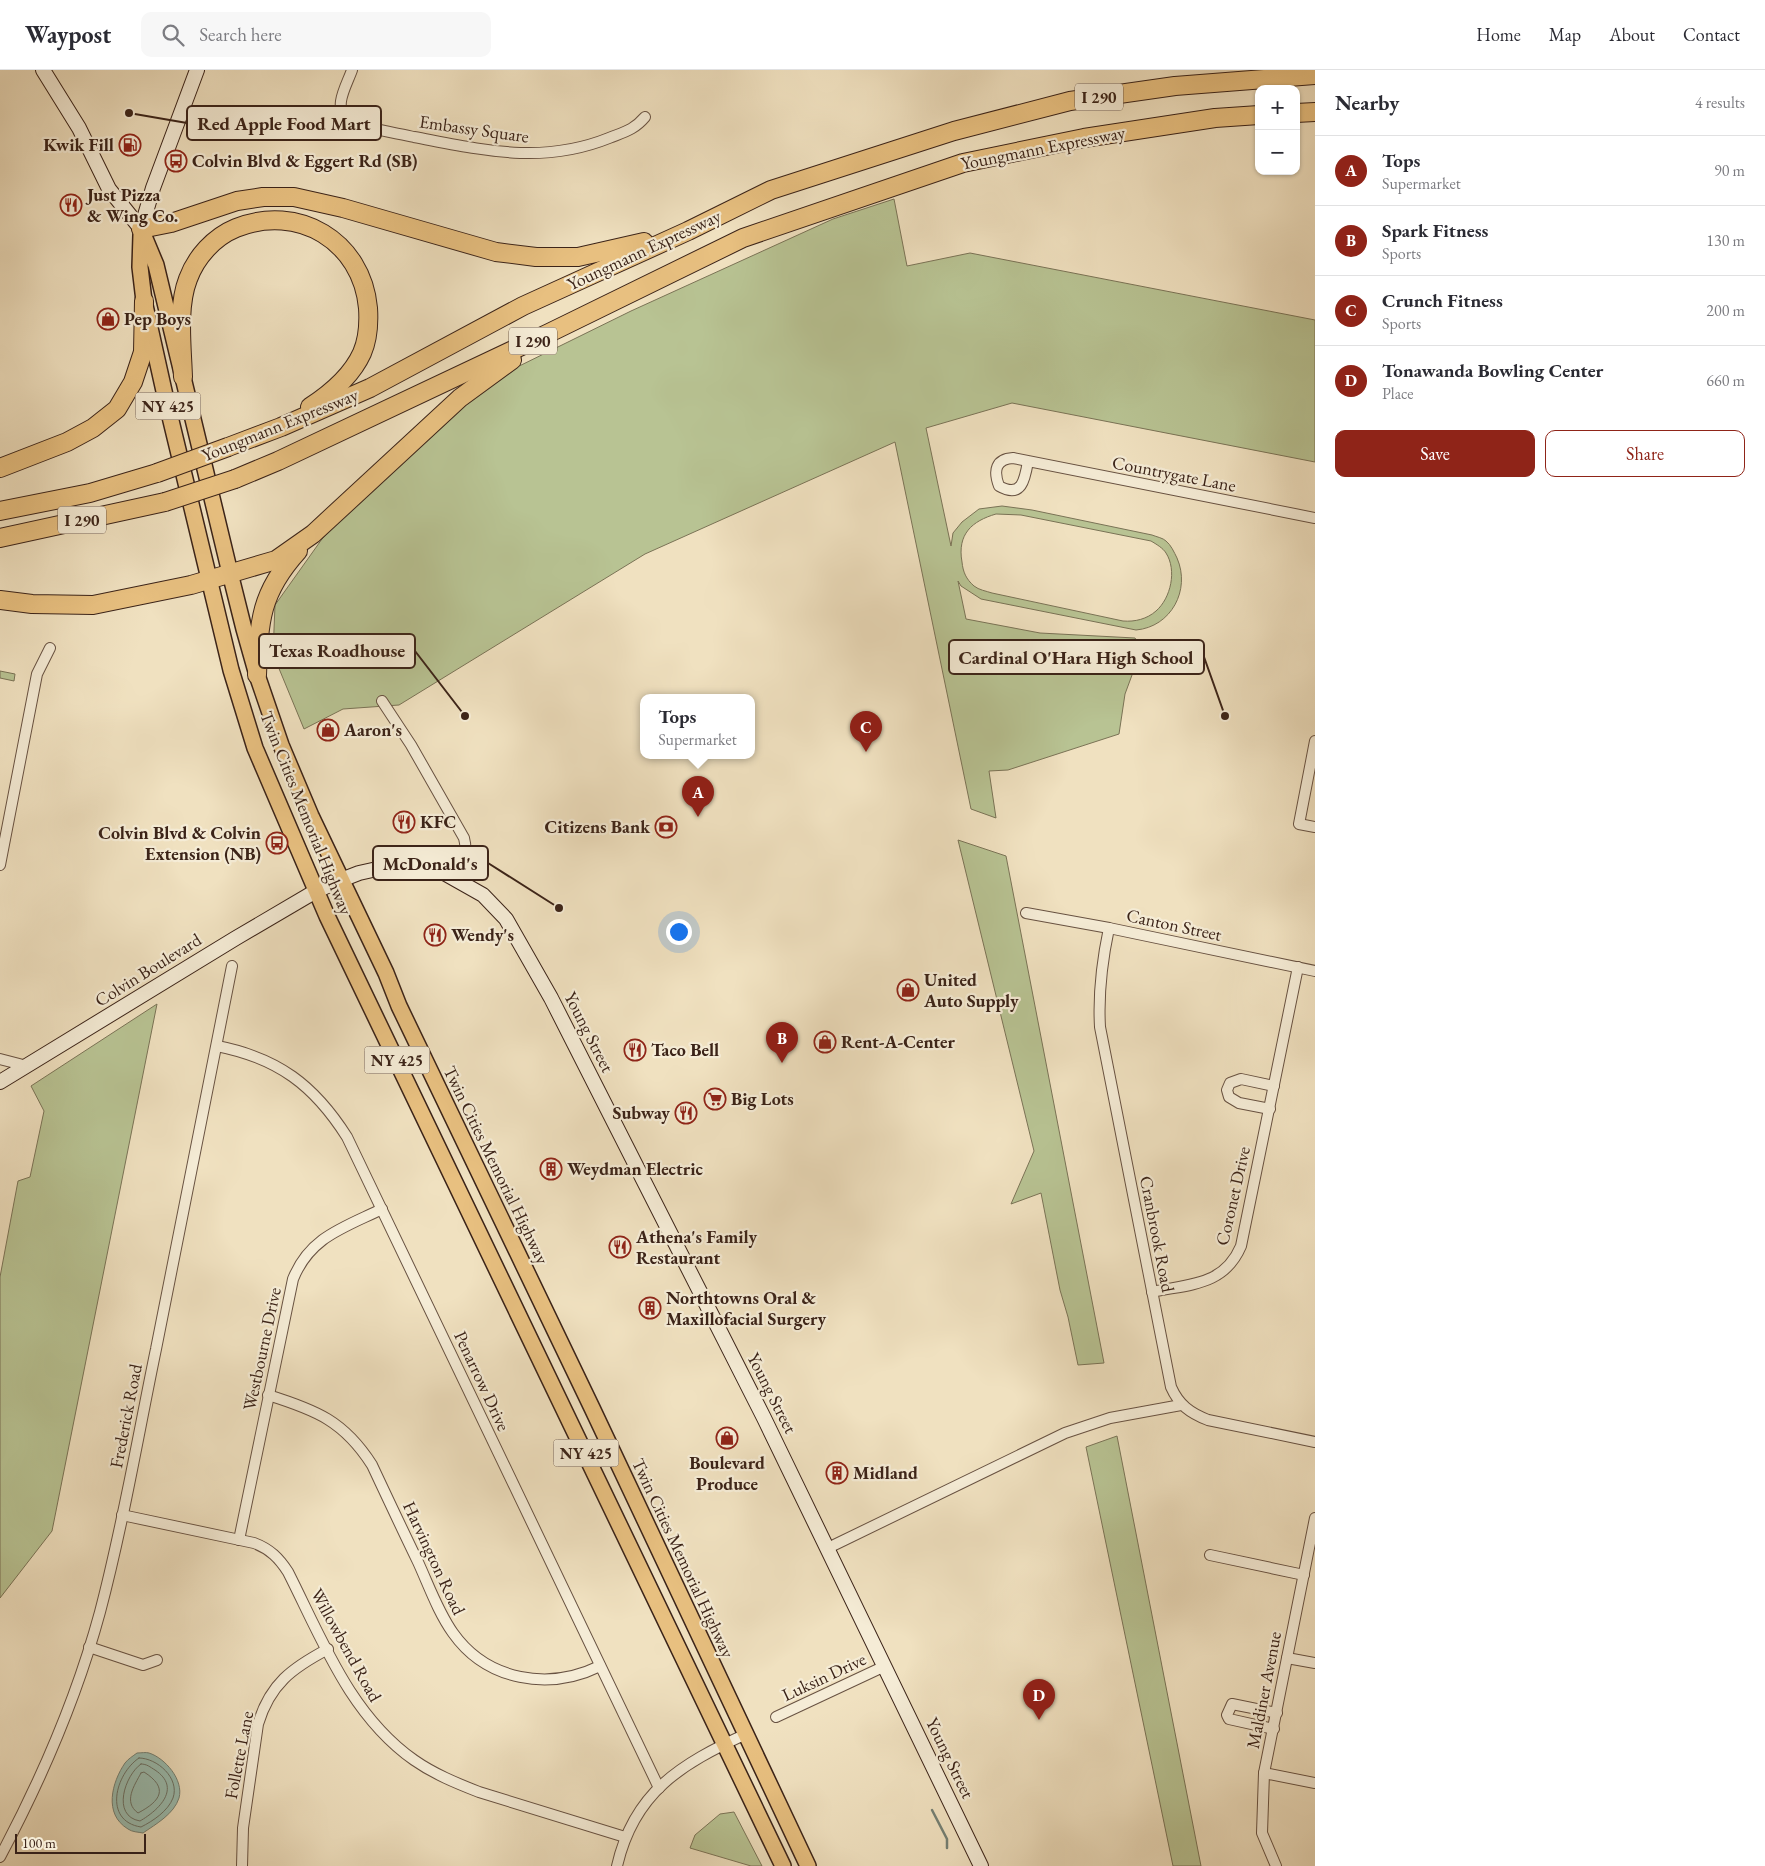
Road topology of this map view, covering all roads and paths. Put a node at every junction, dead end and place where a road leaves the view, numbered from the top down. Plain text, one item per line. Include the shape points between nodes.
1 (43, 70) edge
2 (197, 70) edge
3 (352, 70) edge
4 (1315, 76) edge
5 (1315, 112) edge
6 (1300, 113) edge
7 (1255, 115) edge
8 (645, 117) dead end
9 (140, 229) junction
10 (688, 231) junction
11 (144, 300) junction
12 (549, 333) junction
13 (182, 377) junction
14 (281, 427) junction
15 (1028, 461) dead end
16 (0, 468) edge
17 (0, 511) edge
18 (1315, 518) edge
19 (313, 534) junction
20 (0, 538) edge
21 (230, 573) junction
22 (209, 580) junction
23 (0, 600) edge
24 (50, 648) dead end
25 (257, 675) junction
26 (382, 701) dead end
27 (1315, 741) edge
28 (1315, 827) edge
29 (0, 865) edge
30 (458, 879) junction
31 (341, 880) junction
32 (316, 891) junction
33 (1026, 912) dead end
34 (1109, 928) junction
35 (232, 966) dead end
36 (1298, 967) junction
37 (1315, 971) edge
38 (217, 1046) junction
39 (0, 1059) edge
40 (27, 1066) junction
41 (0, 1082) edge
42 (1274, 1086) junction
43 (1270, 1109) junction
44 (382, 1209) junction
45 (1152, 1292) junction
46 (268, 1395) junction
47 (1181, 1404) junction
48 (1315, 1442) edge
49 (122, 1515) junction
50 (1315, 1518) edge
51 (239, 1540) junction
52 (1312, 1547) edge
53 (828, 1548) junction
54 (1210, 1556) dead end
55 (1304, 1575) junction
56 (89, 1647) junction
57 (328, 1650) junction
58 (1287, 1658) junction
59 (158, 1660) dead end
60 (1315, 1663) edge
61 (600, 1666) junction
62 (885, 1666) junction
63 (1277, 1713) junction
64 (776, 1717) dead end
65 (1274, 1729) junction
66 (746, 1734) junction
67 (725, 1744) junction
68 (1264, 1773) junction
69 (1315, 1783) edge
70 (659, 1788) junction
71 (625, 1837) junction
72 (0, 1857) edge
73 (242, 1866) edge
74 (617, 1866) edge
75 (783, 1866) edge
76 (808, 1866) edge
77 (981, 1866) edge
78 (1276, 1866) edge

1 - 9 street via 79,128 109,189
2 - 9 street
3 - 8 street, Embassy Square via 340,107 347,120 456,144 521,153 554,153 591,146 638,126
4 - 10 highway, Youngmann Expressway / I 290 via 1175,86 1070,101 954,131 771,190
5 - 6 highway
7 - 12 highway, Youngmann Expressway / I 290 via 1215,118 1084,138 963,163 743,238
9 - 10 highway via 171,223 237,201 294,197 496,252 536,257 578,256
9 - 11 main road, Twin Cities Memorial Highway / NY 425
9 - 13 main road, Twin Cities Memorial Highway via 156,265
10 - 14 highway, Youngmann Expressway / I 290 via 523,306 370,388
11 - 16 highway via 144,352 133,382 117,409 93,428 67,442
11 - 22 main road, Twin Cities Memorial Highway / NY 425
12 - 19 highway via 460,398
12 - 20 highway, Youngmann Expressway / I 290, bridge via 235,479 165,502
13 - 14 highway via 181,317 186,285 204,250 230,230 261,220 298,223 312,228 336,243 359,272 367,300 366,340 346,377
13 - 21 main road, Twin Cities Memorial Highway / NY 425
14 - 17 highway, Youngmann Expressway / I 290, bridge via 157,473 90,493
15 - 18 street, Countrygate Lane
19 - 21 highway via 276,560
19 - 25 highway via 280,573 268,597 261,615
21 - 22 highway
21 - 25 main road, Twin Cities Memorial Highway / NY 425
22 - 23 highway via 93,606
22 - 32 main road, Twin Cities Memorial Highway / NY 425 via 231,670 255,748
24 - 29 street via 37,674
25 - 31 main road, Twin Cities Memorial Highway / NY 425 via 281,745
26 - 30 street via 412,745 464,838 466,855
27 - 28 street via 1299,824
30 - 31 street, Young Street via 428,868 386,867
30 - 53 street, Young Street via 483,895 506,920 551,998
31 - 32 street, Young Street
31 - 66 main road, Twin Cities Memorial Highway / NY 425
32 - 40 street, Colvin Boulevard
32 - 67 main road, Twin Cities Memorial Highway / NY 425
33 - 34 street, Canton Street
34 - 36 street, Canton Street
34 - 45 street, Cranbrook Road via 1101,962 1100,1026
35 - 38 street, Frederick Road
36 - 37 street, Canton Street
36 - 42 street, Coronet Drive
38 - 44 street, Penarrow Drive via 264,1059 284,1069 308,1088 327,1108 347,1138
38 - 49 street, Frederick Road
39 - 40 street
40 - 41 street, Colvin Boulevard
42 - 43 street, Coronet Drive
42 - 43 street via 1240,1079 1230,1083 1227,1090 1229,1097 1239,1103
43 - 45 street, Coronet Drive via 1237,1256 1223,1272 1208,1280
44 - 46 street, Westbourne Drive via 322,1239 298,1267
44 - 61 street, Penarrow Drive
45 - 47 street, Cranbrook Road via 1171,1387
46 - 51 street, Westbourne Drive
46 - 61 street, Harvington Road via 318,1412 356,1442 372,1465 446,1622 476,1657 513,1676 544,1681 575,1677
47 - 48 street via 1208,1420
47 - 53 street via 1110,1418 1065,1433
49 - 51 street, Willowbend Road
49 - 56 street, Frederick Road
50 - 52 street, Maldiner Avenue
51 - 57 street, Willowbend Road via 265,1548 282,1562
52 - 55 street, Maldiner Avenue
53 - 62 street, Young Street
54 - 55 street
55 - 58 street, Maldiner Avenue
56 - 59 street via 143,1665
56 - 72 street, Frederick Road via 59,1731
57 - 71 street, Willowbend Road via 344,1682 367,1716 395,1745 421,1764 479,1792
57 - 73 street, Follette Lane via 298,1665 283,1678 262,1711 243,1828
58 - 60 street
58 - 63 street, Maldiner Avenue
61 - 70 street, Penarrow Drive
62 - 64 street, Luksin Drive
62 - 77 street, Young Street
63 - 65 street, Maldiner Avenue
63 - 65 street via 1232,1704 1227,1715 1235,1721
65 - 68 street, Maldiner Avenue
66 - 67 street
66 - 76 main road, Twin Cities Memorial Highway / NY 425
67 - 70 street via 674,1773
67 - 75 main road, Twin Cities Memorial Highway / NY 425
68 - 69 street
68 - 78 street, Maldiner Avenue via 1262,1833
70 - 71 street via 648,1799
71 - 74 street

